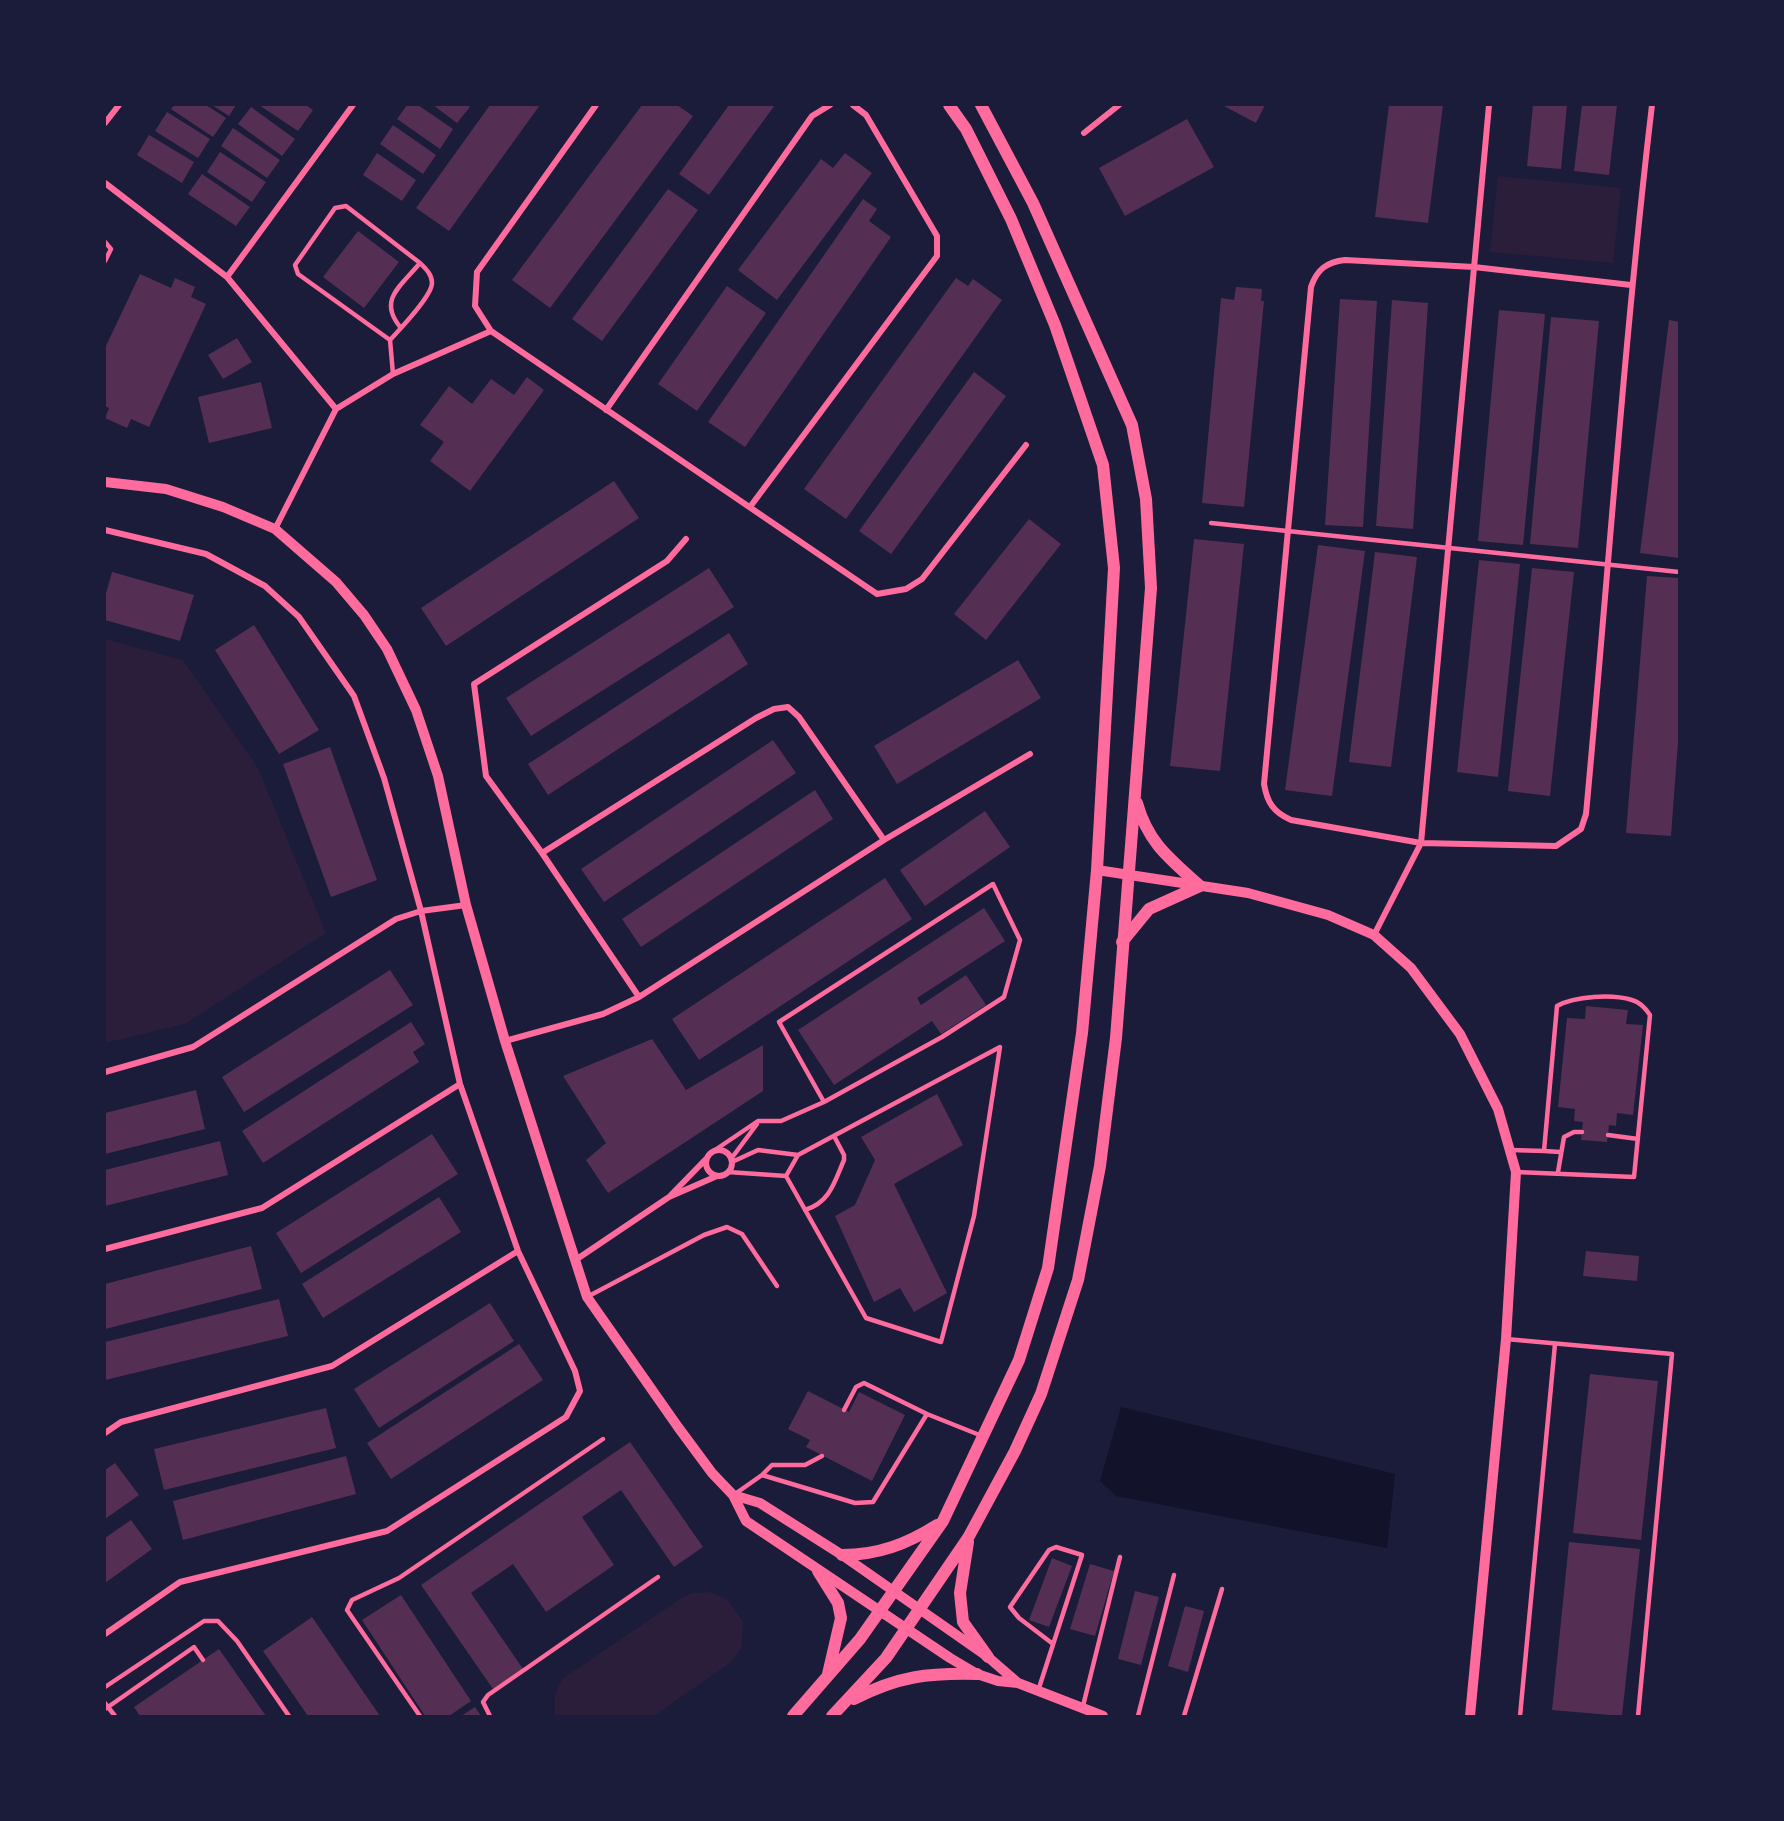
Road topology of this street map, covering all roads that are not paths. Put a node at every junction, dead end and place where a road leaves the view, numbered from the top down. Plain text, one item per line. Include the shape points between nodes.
1 (118, 105) edge
2 (353, 105) edge
3 (596, 105) edge
4 (830, 105) edge
5 (853, 105) edge
6 (949, 105) edge
7 (981, 105) edge
8 (1119, 105) edge
9 (1489, 105) edge
10 (1652, 105) edge
11 (105, 123) edge
12 (1084, 133) dead end
13 (105, 183) edge
14 (105, 242) edge
15 (105, 261) edge
16 (420, 263) junction
17 (1474, 267) junction
18 (227, 277) junction
19 (1631, 285) junction
20 (400, 328) junction
21 (491, 331) junction
22 (390, 340) junction
23 (393, 374) junction
24 (336, 409) junction
25 (606, 410) junction
26 (1026, 445) dead end
27 (105, 482) edge
28 (750, 507) junction
29 (1211, 523) dead end
30 (275, 529) junction
31 (105, 530) edge
32 (1286, 531) junction
33 (686, 539) dead end
34 (1448, 548) junction
35 (1609, 564) junction
36 (1679, 572) edge
37 (1030, 754) dead end
38 (1135, 796) junction
39 (884, 840) junction
40 (1421, 843) junction
41 (543, 853) junction
42 (1097, 870) junction
43 (1126, 875) junction
44 (1200, 886) junction
45 (466, 905) junction
46 (421, 911) junction
47 (1374, 935) junction
48 (1122, 942) junction
49 (639, 997) junction
50 (505, 1041) junction
51 (105, 1072) edge
52 (460, 1084) junction
53 (824, 1102) junction
54 (758, 1121) junction
55 (1582, 1132) dead end
56 (1608, 1135) dead end
57 (834, 1136) junction
58 (1638, 1139) junction
59 (715, 1150) junction
60 (1509, 1150) junction
61 (1545, 1151) junction
62 (1560, 1152) junction
63 (798, 1155) junction
64 (706, 1158) junction
65 (731, 1160) junction
66 (728, 1172) junction
67 (1516, 1172) junction
68 (1558, 1172) junction
69 (717, 1176) junction
70 (786, 1176) junction
71 (669, 1197) junction
72 (805, 1210) junction
73 (105, 1249) edge
74 (518, 1251) junction
75 (577, 1258) junction
76 (777, 1287) dead end
77 (587, 1297) junction
78 (1506, 1340) junction
79 (1555, 1344) junction
80 (844, 1410) dead end
81 (927, 1414) junction
82 (105, 1433) edge
83 (984, 1437) junction
84 (603, 1439) dead end
85 (822, 1456) dead end
86 (762, 1475) junction
87 (733, 1495) junction
88 (943, 1521) junction
89 (968, 1538) junction
90 (842, 1554) junction
91 (1120, 1557) dead end
92 (818, 1571) junction
93 (1174, 1575) dead end
94 (658, 1577) dead end
95 (1222, 1589) dead end
96 (894, 1591) junction
97 (921, 1609) junction
98 (879, 1612) junction
99 (906, 1630) junction
100 (105, 1634) edge
101 (1053, 1644) junction
102 (988, 1657) junction
103 (203, 1660) dead end
104 (977, 1674) junction
105 (828, 1678) junction
106 (1018, 1683) junction
107 (105, 1687) edge
108 (1038, 1691) junction
109 (847, 1702) junction
110 (106, 1706) edge
111 (1082, 1708) junction
112 (116, 1716) edge
113 (289, 1716) edge
114 (420, 1716) edge
115 (490, 1716) edge
116 (793, 1716) edge
117 (832, 1716) edge
118 (1103, 1716) edge
119 (1138, 1716) edge
120 (1184, 1716) edge
121 (1470, 1716) edge
122 (1520, 1716) edge
123 (1638, 1716) edge

1 - 11 street
2 - 18 street
3 - 21 street via 477,272 475,306
4 - 25 street via 812,116
5 - 28 street via 866,115 937,236 938,256
6 - 42 main road via 966,129 1011,219 1055,326 1103,465 1114,568
7 - 38 main road via 1033,203 1132,425 1146,499 1151,588
8 - 12 street
9 - 17 street
10 - 19 street
13 - 18 street
14 - 15 lane via 111,249
16 - 20 lane via 391,299 389,308
16 - 20 lane via 432,283 428,295
16 - 22 lane via 346,207 335,208 295,265 298,274
17 - 19 street
17 - 32 street via 1345,260 1333,261 1315,276
17 - 34 street
18 - 24 street
19 - 35 street
20 - 22 lane
21 - 23 street
21 - 25 street
22 - 23 lane
23 - 24 street
24 - 30 street
25 - 28 street
26 - 28 street via 922,579 906,589 877,594
27 - 30 street via 166,489
29 - 32 lane
30 - 45 street via 336,582 369,624 403,678 438,776
31 - 46 street via 206,555 265,586 299,617 354,696 384,778
32 - 34 lane
32 - 40 street via 1264,784 1266,800 1291,820
33 - 41 street via 667,561 474,684 486,776
34 - 35 lane
34 - 40 street
35 - 36 lane
35 - 40 street via 1586,814 1581,829 1556,846
37 - 39 street
38 - 43 main road
38 - 44 main road via 1149,836
39 - 41 street via 799,717 788,707 756,718
39 - 49 street
40 - 47 street
41 - 49 street
42 - 43 street
42 - 83 main road via 1082,1033 1048,1268 1019,1360
43 - 44 street
43 - 48 main road
44 - 47 street via 1248,893 1328,915
44 - 48 main road via 1149,909
45 - 46 street
45 - 50 street
46 - 51 street via 396,919 194,1047
46 - 52 street
47 - 60 street via 1411,968 1460,1034 1498,1109
48 - 89 main road via 1116,1038 1100,1166 1078,1280 1041,1394
49 - 50 street via 603,1014
50 - 75 street
52 - 73 street via 262,1208
52 - 74 street
53 - 53 lane via 942,1037 1004,997 1020,940 993,884 779,1022
53 - 54 lane via 781,1121
54 - 59 lane
54 - 65 lane
55 - 62 lane via 1564,1137
56 - 58 lane
57 - 63 lane
57 - 72 lane via 844,1160 828,1197
57 - 72 lane via 1000,1047 974,1216 941,1342 866,1318
58 - 61 lane via 1650,1015 1633,1000 1570,999 1557,1006
58 - 68 lane via 1634,1177
59 - 64 street
59 - 65 street via 723,1150
60 - 61 lane
60 - 67 street
61 - 62 lane
62 - 68 lane
63 - 65 lane via 758,1150
63 - 70 lane
64 - 69 street via 707,1169
64 - 71 street
65 - 66 street
66 - 69 street
66 - 70 lane
67 - 68 lane
67 - 78 street
69 - 71 street
70 - 72 lane
71 - 75 street
74 - 82 street via 332,1366 121,1422
74 - 100 street via 575,1371 580,1391 566,1417 387,1531 180,1582
75 - 77 street
76 - 77 lane via 742,1234 727,1227 704,1235
77 - 87 street via 678,1427
78 - 79 lane
78 - 121 street
79 - 122 lane
79 - 123 lane via 1672,1354
80 - 81 lane via 856,1387 864,1383
81 - 83 lane
81 - 86 lane via 873,1502 855,1503
83 - 88 main road
84 - 114 lane via 399,1578 352,1600 347,1610
85 - 86 lane via 805,1465 772,1465
86 - 87 lane
87 - 90 street via 760,1503
87 - 92 street via 746,1521
88 - 90 main road via 897,1546 864,1555
88 - 96 main road
89 - 97 main road
89 - 102 main road via 961,1614
90 - 96 street
91 - 111 lane
92 - 98 street
92 - 105 main road via 838,1603 841,1618
93 - 119 lane
94 - 115 lane via 488,1695 483,1702
95 - 120 lane
96 - 97 street
96 - 98 main road
97 - 99 main road
97 - 102 street
98 - 99 street
98 - 105 main road
99 - 104 street
99 - 109 main road
101 - 101 lane via 1010,1607 1049,1551 1056,1547 1082,1555
101 - 108 lane
102 - 106 street
103 - 110 lane via 194,1647
104 - 106 street
104 - 109 main road via 906,1677
105 - 116 main road
106 - 108 street
107 - 113 lane via 204,1621 218,1621 237,1641
108 - 111 street
109 - 117 main road
110 - 112 lane
111 - 118 street

